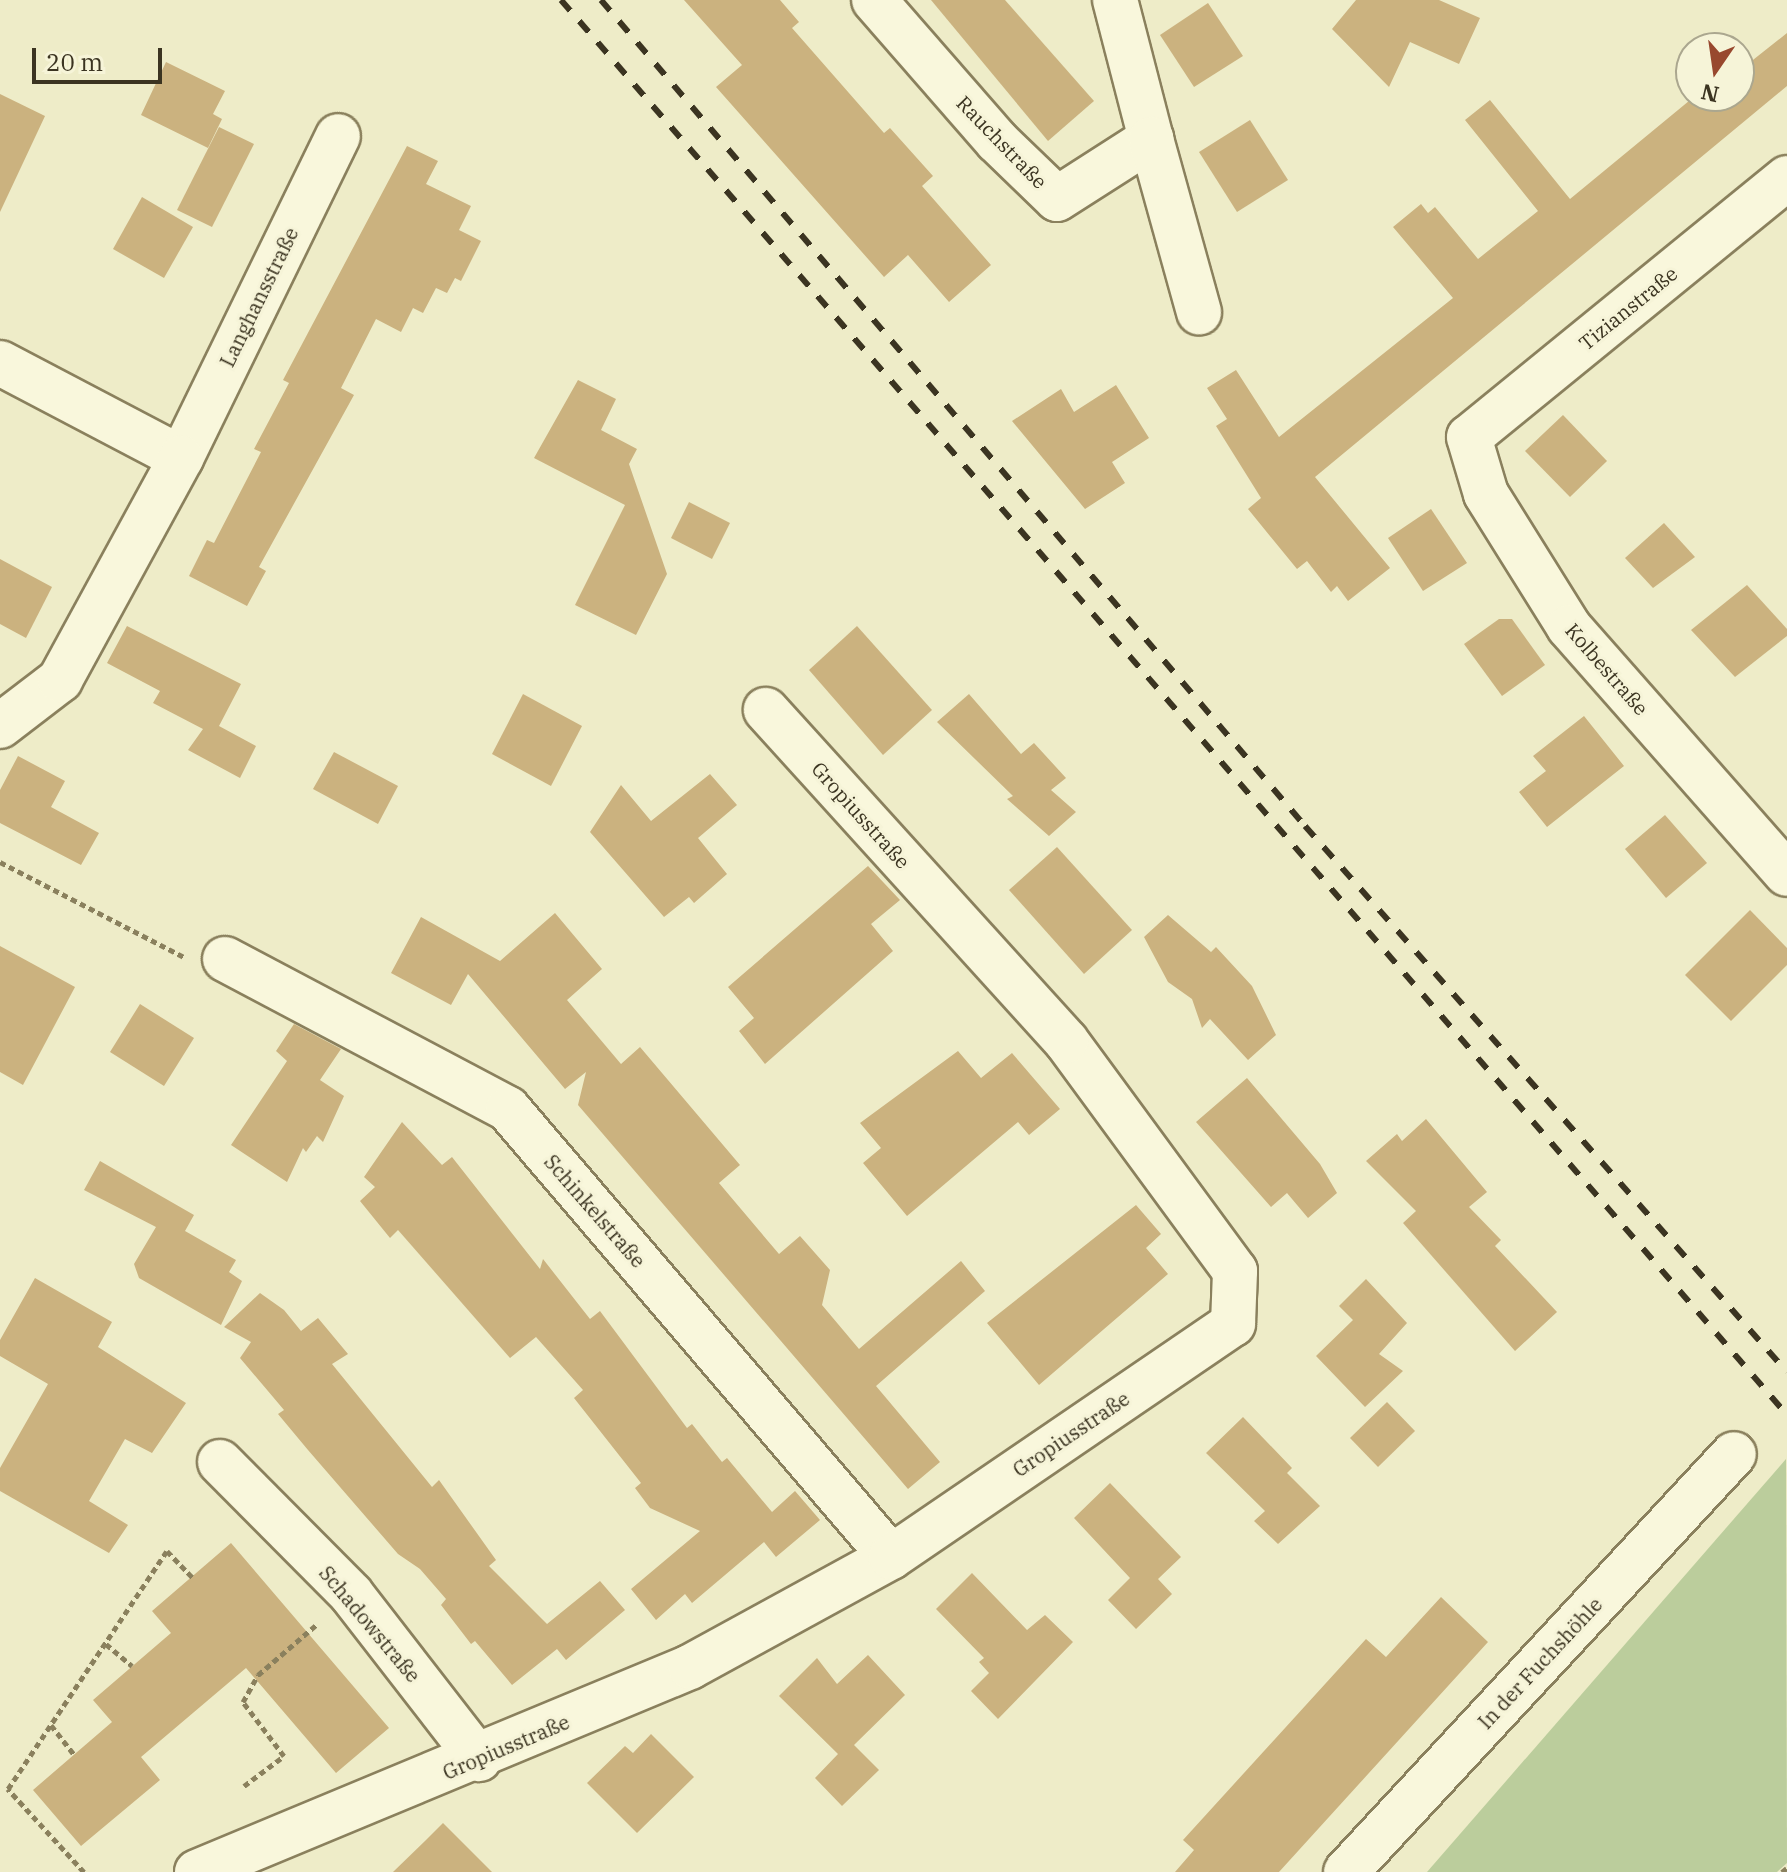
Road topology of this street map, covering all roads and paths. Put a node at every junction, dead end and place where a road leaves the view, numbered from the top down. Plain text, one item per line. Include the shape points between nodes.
1 (874, 0) edge
2 (1115, 0) edge
3 (338, 136) dead end
4 (1151, 139) junction
5 (1787, 178) edge
6 (1199, 312) dead end
7 (0, 363) edge
8 (1469, 437) joint
9 (181, 458) junction
10 (766, 710) dead end
11 (0, 726) edge
12 (0, 862) edge
13 (1787, 874) edge
14 (225, 959) joint
15 (1734, 1454) dead end
16 (220, 1462) dead end
17 (891, 1557) junction
18 (193, 1578) dead end
19 (351, 1594) junction
20 (106, 1644) junction
21 (132, 1666) dead end
22 (51, 1725) junction
23 (74, 1754) dead end
24 (479, 1759) junction
25 (244, 1786) dead end
26 (1787, 1868) edge
27 (84, 1872) edge
28 (197, 1872) edge
29 (1346, 1872) edge
30 (1782, 1872) edge

1 - 4 street, Rauchstraße via 997,141 1057,199
2 - 4 street
3 - 9 street, Langhansstraße
4 - 6 street
5 - 8 street, Tizianstraße
7 - 9 street
8 - 13 street, Kolbestraße via 1486,494 1569,627
9 - 11 street, Langhansstraße via 60,680
10 - 17 street, Gropiusstraße via 1066,1041 1235,1271 1233,1324
12 - 14 path via 186,959
14 - 17 street, Schinkelstraße via 508,1109
15 - 29 street, In der Fuchshöhle
16 - 19 street, Schadowstraße
17 - 24 street, Gropiusstraße via 690,1667
18 - 20 path via 167,1551
19 - 24 street, Schadowstraße
19 - 25 path via 258,1675 243,1702 284,1756
20 - 21 path
20 - 22 path
22 - 23 path
22 - 27 path via 8,1789
24 - 28 street, Gropiusstraße
26 - 30 path

